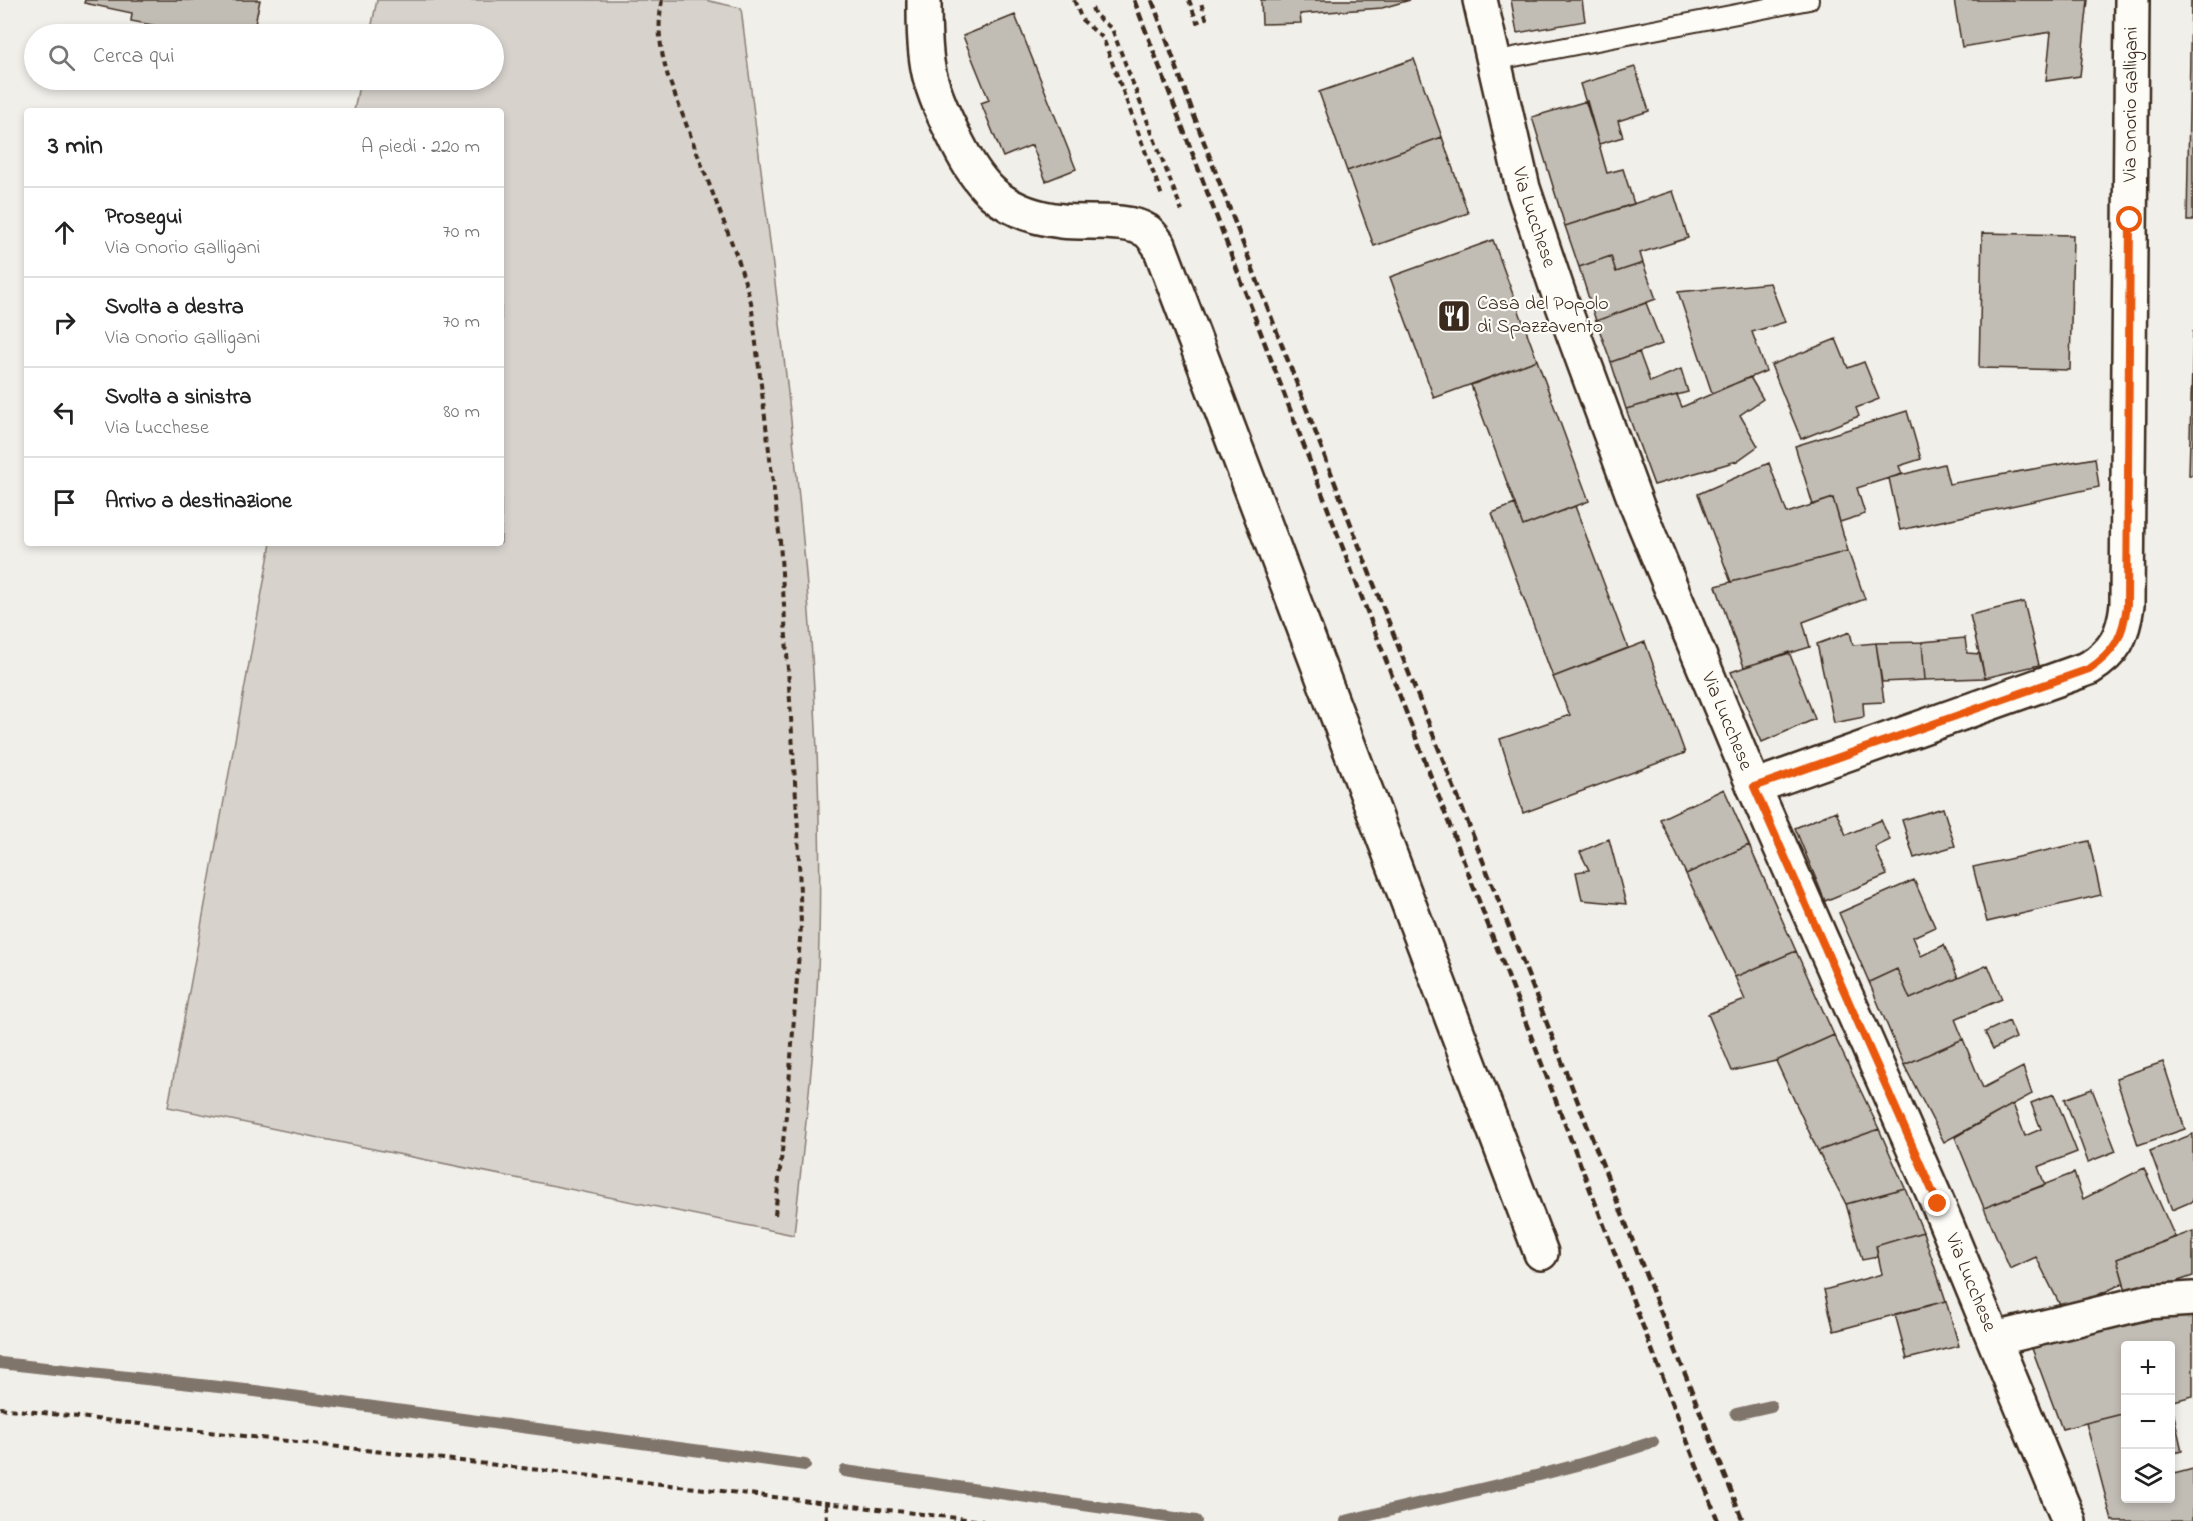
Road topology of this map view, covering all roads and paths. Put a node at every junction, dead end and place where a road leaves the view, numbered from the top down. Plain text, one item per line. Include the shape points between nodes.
1 (662, 0) edge
2 (924, 0) edge
3 (1074, 0) edge
4 (1189, 0) edge
5 (1200, 0) edge
6 (1480, 0) edge
7 (1809, 0) edge
8 (2132, 0) edge
9 (1092, 8) dead end
10 (1493, 61) junction
11 (1166, 206) dead end
12 (1183, 213) dead end
13 (1754, 787) junction
14 (775, 1215) dead end
15 (1541, 1253) dead end
16 (2193, 1299) edge
17 (1995, 1339) junction
18 (0, 1408) edge
19 (826, 1504) junction
20 (827, 1521) edge
21 (983, 1521) edge
22 (2069, 1521) edge

1 - 14 path via 658,23 668,78 751,302 780,541 801,926
2 - 15 street via 925,46 935,93 964,158 990,193 1018,210 1044,218 1133,226 1146,230 1159,245
3 - 11 path via 1082,20 1103,38
4 - 5 path via 1197,22 1206,18
6 - 10 street, Via Lucchese
7 - 10 lane
8 - 13 street, Via Onorio Galligani via 2127,605 2117,643 2089,669
9 - 12 path via 1112,29
10 - 13 street, Via Lucchese via 1523,188 1558,292 1637,506
13 - 17 street, Via Lucchese
16 - 17 street via 2147,1302
17 - 22 street, Via Lucchese
18 - 19 path
19 - 20 path
19 - 21 path

